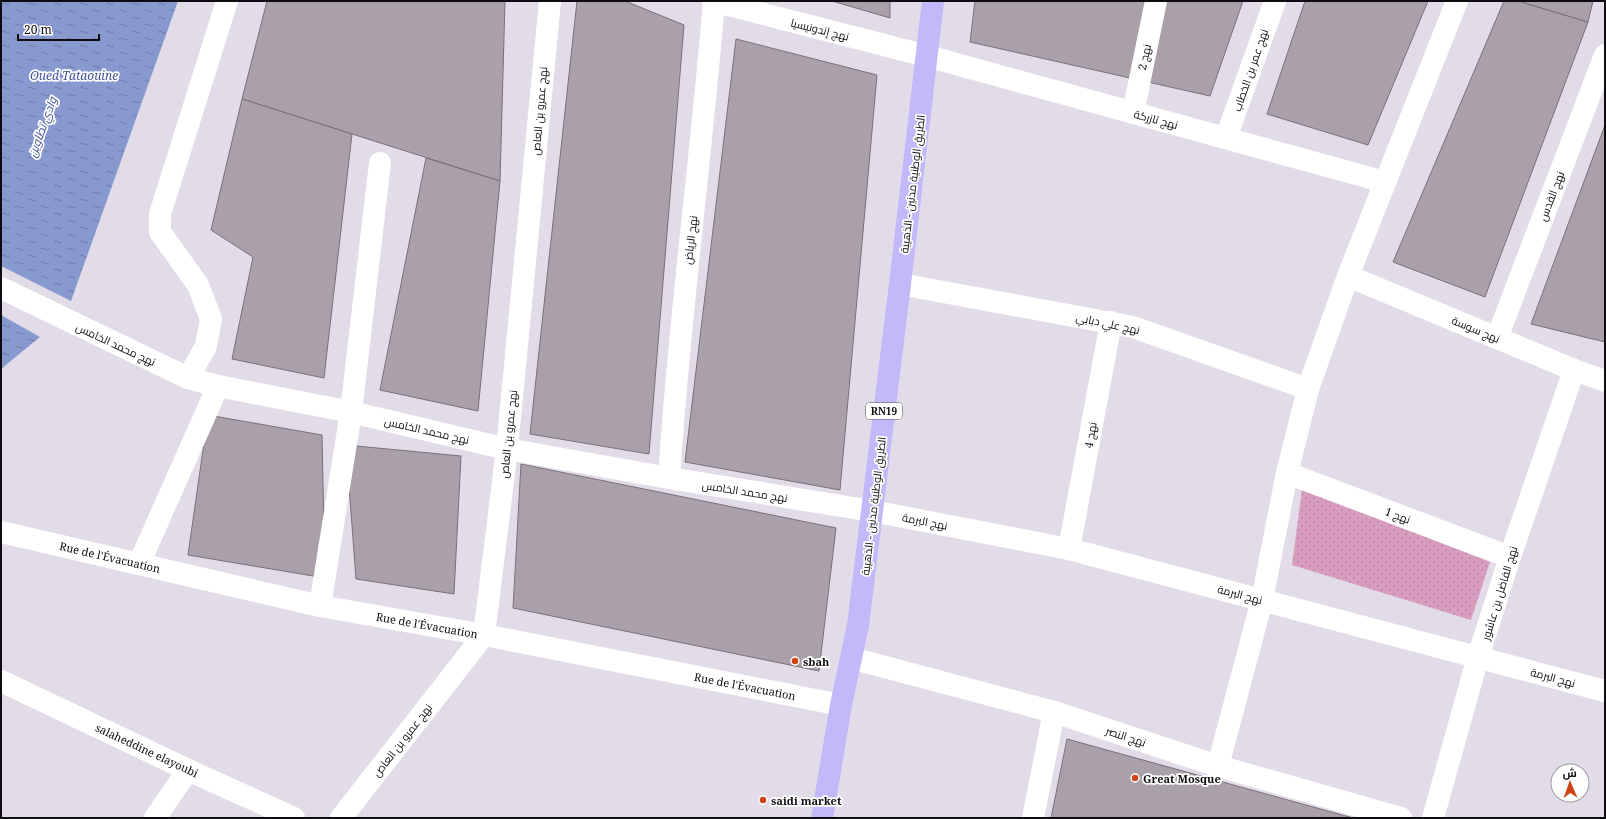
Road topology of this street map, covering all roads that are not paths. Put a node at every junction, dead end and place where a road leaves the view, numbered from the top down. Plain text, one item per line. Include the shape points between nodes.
1 (227, 1) edge
2 (550, 1) edge
3 (714, 1) edge
4 (933, 1) edge
5 (1156, 1) edge
6 (1274, 1) edge
7 (1457, 1) edge
8 (1605, 55) edge
9 (926, 56) junction
10 (1133, 113) junction
11 (1226, 138) junction
12 (380, 163) dead end
13 (1385, 182) junction
14 (1348, 276) junction
15 (900, 284) junction
16 (1, 288) edge
17 (1111, 322) junction
18 (1497, 338) junction
19 (1574, 370) junction
20 (188, 378) junction
21 (1605, 381) edge
22 (218, 386) junction
23 (1308, 389) junction
24 (351, 412) junction
25 (507, 449) junction
26 (1287, 473) junction
27 (669, 478) junction
28 (872, 511) junction
29 (8, 533) edge
30 (1069, 549) junction
31 (1510, 557) junction
32 (139, 564) junction
33 (1262, 600) junction
34 (320, 606) junction
35 (484, 635) junction
36 (1478, 657) junction
37 (851, 658) junction
38 (1, 681) edge
39 (1605, 690) edge
40 (842, 705) junction
41 (1054, 712) junction
42 (1218, 766) junction
43 (188, 770) junction
44 (155, 818) edge
45 (294, 818) edge
46 (341, 818) edge
47 (822, 818) edge
48 (1033, 818) edge
49 (1401, 818) edge
50 (1433, 818) edge

1 - 20 street via 160,214 160,232 198,285 211,320 206,346
2 - 25 street, نهج عمرو بن العاص
3 - 9 street, نهج إندونيسيا
3 - 27 street, نهج الرياض via 704,123 674,393
4 - 9 main road, الطريق الوطنية مدنين - الذهيبة / RN19
5 - 10 street, نهج 2
6 - 11 street, نهج عمر بن الخطاب
7 - 13 street
8 - 18 street, نهج القدس
9 - 10 street, نهج تازركة
9 - 15 main road, الطريق الوطنية مدنين - الذهيبة / RN19
10 - 11 street, نهج تازركة
11 - 13 street, نهج تازركة
12 - 24 street
13 - 14 street
14 - 18 street, نهج سوسة
14 - 23 street
15 - 17 street, نهج علي دبابي
15 - 28 main road, الطريق الوطنية مدنين - الذهيبة / RN19
16 - 20 street, نهج محمد الخامس
17 - 23 street, نهج علي دبابي via 1133,327
17 - 30 street, نهج 4
18 - 19 street, نهج سوسة
19 - 21 street, نهج سوسة
19 - 31 street, نهج الفاضل بن عاشور
20 - 22 street, نهج محمد الخامس
22 - 24 street, نهج محمد الخامس
22 - 32 street
23 - 26 street
24 - 25 street, نهج محمد الخامس
24 - 34 street
25 - 27 street, نهج محمد الخامس
25 - 35 street, نهج عمرو بن العاص
26 - 31 street, نهج 1
26 - 33 street
27 - 28 street, نهج محمد الخامس
28 - 30 street, نهج البرمة
28 - 37 main road, الطريق الوطنية مدنين - الذهيبة / RN19 via 858,625
29 - 32 street, Rue de l'Évacuation
30 - 33 street, نهج البرمة
31 - 36 street, نهج الفاضل بن عاشور
32 - 34 street, Rue de l'Évacuation
33 - 36 street, نهج البرمة
33 - 42 street
34 - 35 street, Rue de l'Évacuation
35 - 40 street, Rue de l'Évacuation
35 - 46 street, نهج عمرو بن العاص
36 - 39 street, نهج البرمة
36 - 50 street, نهج الفاضل بن عاشور
37 - 40 main road, الطريق الوطنية مدنين - الذهيبة / RN19
37 - 41 street, نهج النصر
38 - 43 street, salaheddine elayoubi
40 - 47 main road, الطريق الوطنية مدنين - الذهيبة / RN19
41 - 42 street, نهج النصر
41 - 48 street
42 - 49 street, نهج النصر
43 - 44 street
43 - 45 street, salaheddine elayoubi

